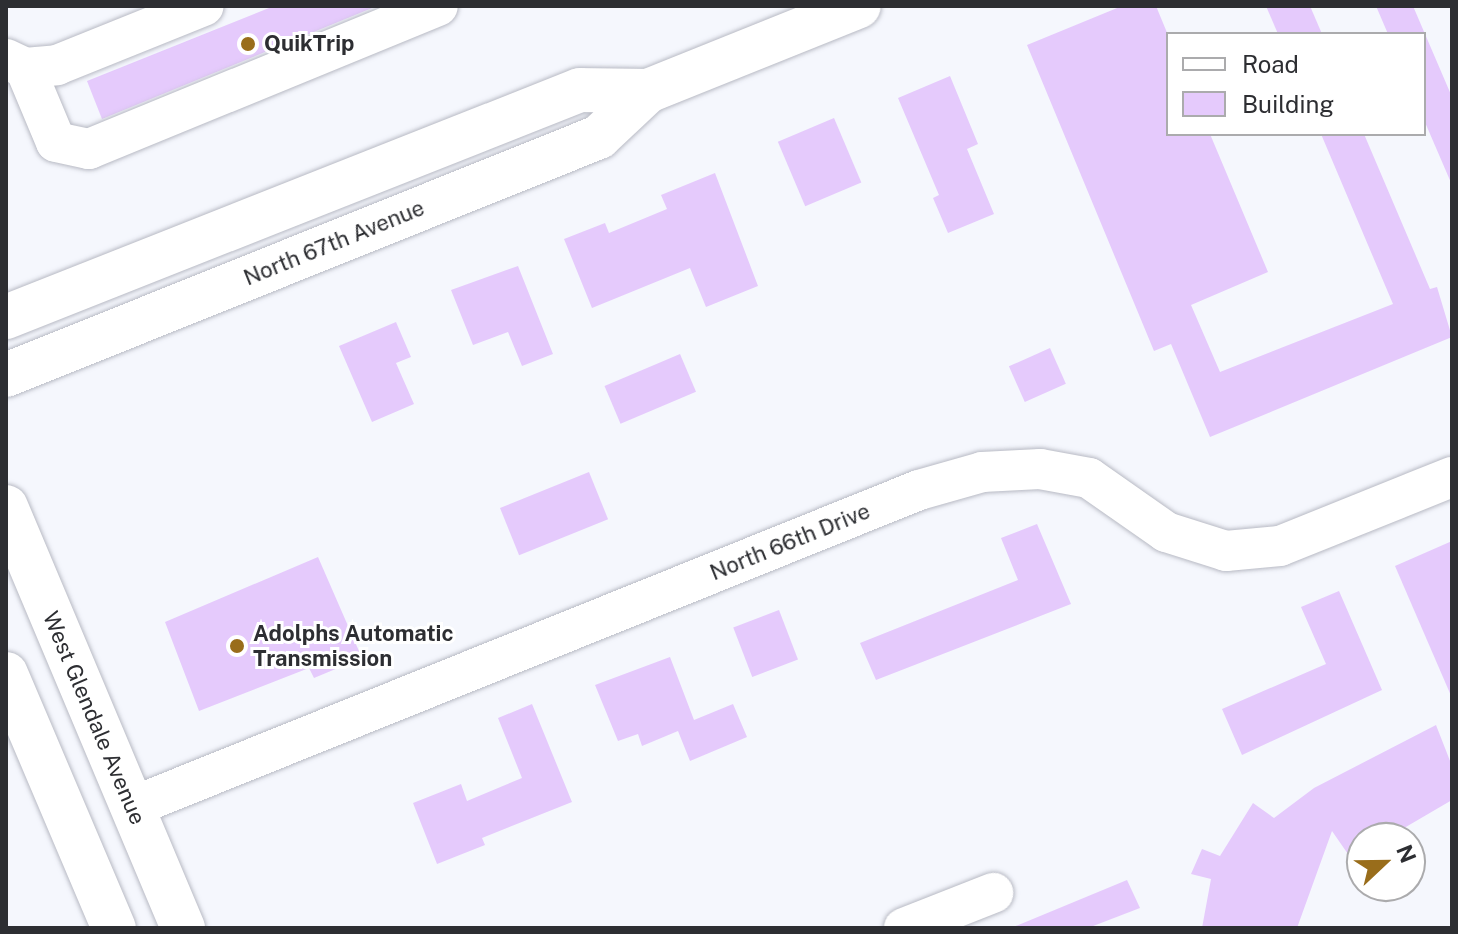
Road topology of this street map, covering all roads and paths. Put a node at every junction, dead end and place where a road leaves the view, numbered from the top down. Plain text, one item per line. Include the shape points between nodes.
1 (204, 6) edge
2 (438, 6) edge
3 (859, 6) edge
4 (16, 64) edge
5 (648, 91) junction
6 (6, 317) edge
7 (6, 375) edge
8 (1452, 477) edge
9 (6, 507) edge
10 (6, 674) edge
11 (132, 807) junction
12 (993, 893) dead end
13 (114, 928) edge
14 (183, 928) edge
15 (904, 928) edge

1 - 4 street via 57,65
2 - 4 street via 89,149 56,142
3 - 5 main road, North 67th Avenue
5 - 6 main road, North 67th Avenue via 580,90
5 - 7 main road, North 67th Avenue via 599,137
8 - 11 street, North 66th Drive via 1280,546 1226,551 1166,532 1089,478 1040,469 982,472 919,490
9 - 11 main road, West Glendale Avenue
10 - 13 main road
11 - 14 main road, West Glendale Avenue
12 - 15 street

